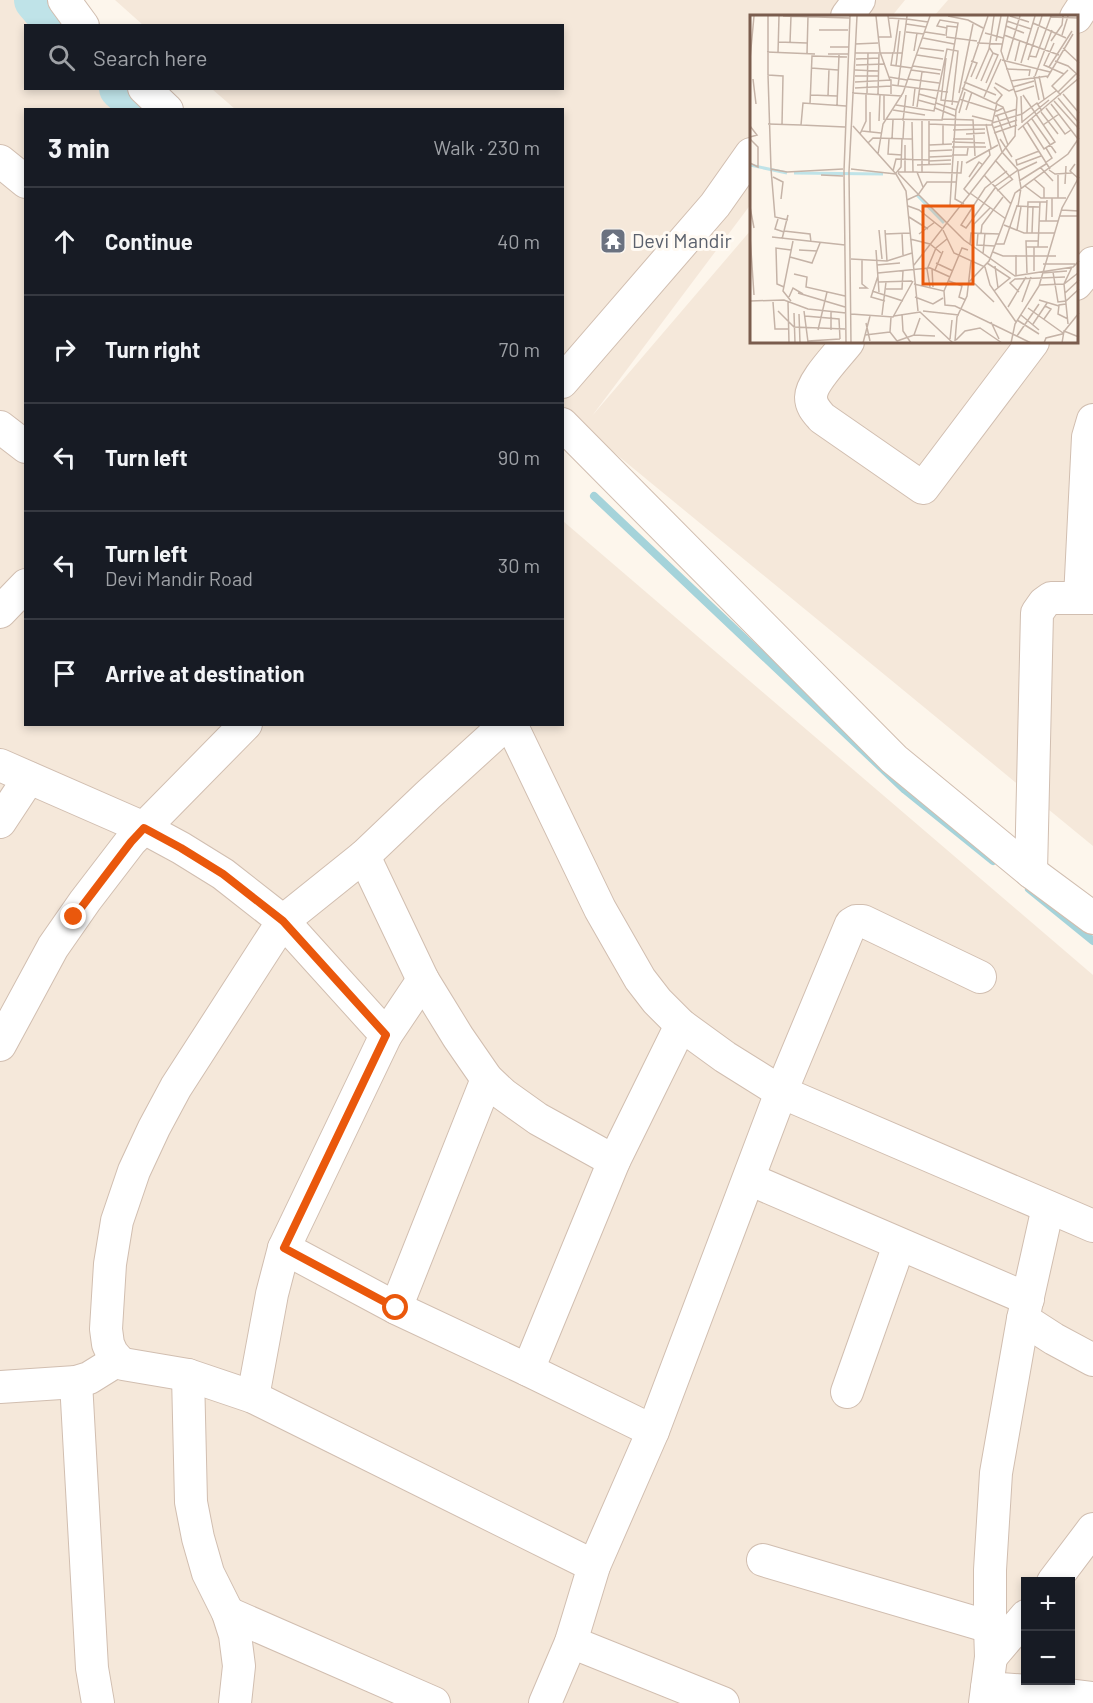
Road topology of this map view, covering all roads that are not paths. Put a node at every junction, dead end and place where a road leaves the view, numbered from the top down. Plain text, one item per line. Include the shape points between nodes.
1 (64, 0) edge
2 (859, 0) edge
3 (1087, 0) edge
4 (849, 15) edge
5 (1078, 15) edge
6 (82, 24) edge
7 (146, 90) edge
8 (165, 108) edge
9 (750, 155) edge
10 (1093, 262) edge
11 (1078, 283) edge
12 (846, 344) edge
13 (1031, 344) edge
14 (564, 380) edge
15 (1093, 420) edge
16 (564, 426) edge
17 (0, 427) edge
18 (24, 445) edge
19 (24, 587) edge
20 (1086, 598) edge
21 (0, 612) edge
22 (244, 726) edge
23 (506, 726) edge
24 (509, 726) edge
25 (0, 765) edge
26 (29, 778) junction
27 (0, 822) edge
28 (144, 828) junction
29 (364, 856) junction
30 (1031, 872) junction
31 (1093, 918) edge
32 (283, 921) junction
33 (980, 977) dead end
34 (423, 980) junction
35 (681, 1025) junction
36 (386, 1035) junction
37 (0, 1045) edge
38 (487, 1079) junction
39 (781, 1092) junction
40 (615, 1161) junction
41 (749, 1179) junction
42 (1048, 1207) junction
43 (1093, 1226) edge
44 (899, 1245) junction
45 (284, 1248) junction
46 (396, 1308) junction
47 (1026, 1309) junction
48 (118, 1360) junction
49 (1093, 1360) edge
50 (528, 1370) junction
51 (188, 1376) junction
52 (76, 1382) junction
53 (0, 1387) edge
54 (848, 1392) dead end
55 (253, 1397) junction
56 (653, 1431) junction
57 (1093, 1528) edge
58 (763, 1560) dead end
59 (594, 1566) junction
60 (1056, 1577) edge
61 (228, 1613) junction
62 (1021, 1620) edge
63 (571, 1642) junction
64 (990, 1642) junction
65 (986, 1695) edge
66 (1093, 1698) edge
67 (98, 1703) edge
68 (236, 1703) edge
69 (434, 1703) edge
70 (545, 1703) edge
71 (723, 1703) edge

1 - 6 street
2 - 4 street
3 - 5 street
7 - 8 street
9 - 14 street via 715,205
10 - 11 street
12 - 13 street via 817,382 811,396 813,408 923,488
15 - 20 street via 1088,437
16 - 30 street via 894,759
17 - 18 street
19 - 21 street
20 - 30 street via 1052,598 1037,613
22 - 28 street
23 - 29 street
24 - 35 street via 600,909 640,979
25 - 26 street
26 - 27 street
26 - 28 street
28 - 32 street via 223,874
28 - 37 street via 58,940
29 - 32 street
29 - 34 street
30 - 31 street
32 - 36 street
32 - 48 street via 176,1087 134,1172 117,1221 110,1264 106,1329 108,1344
33 - 39 street via 863,921 852,922
34 - 36 street
34 - 38 street
35 - 39 street
35 - 40 street
36 - 45 street
38 - 40 street via 538,1119
38 - 46 street
39 - 41 street
39 - 42 street
40 - 50 street
41 - 44 street
41 - 56 street
42 - 43 street
42 - 47 street
44 - 47 street
44 - 54 street
45 - 46 street
45 - 55 street
46 - 50 street
47 - 49 street via 1054,1339
47 - 64 street via 996,1473
48 - 51 street via 129,1366
48 - 52 street
50 - 56 street
51 - 55 street
51 - 61 street via 191,1502 208,1573
52 - 53 street
52 - 67 street
55 - 59 street
56 - 59 street
57 - 60 street
58 - 64 street
59 - 63 street
61 - 68 street via 239,1666
61 - 69 street
62 - 64 street
63 - 70 street
63 - 71 street
64 - 65 street
65 - 66 street via 1042,1692

